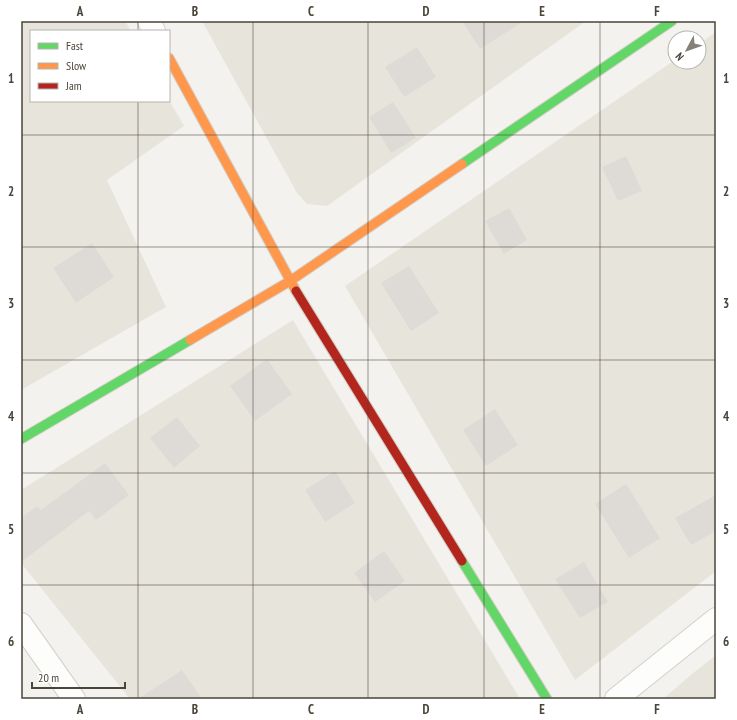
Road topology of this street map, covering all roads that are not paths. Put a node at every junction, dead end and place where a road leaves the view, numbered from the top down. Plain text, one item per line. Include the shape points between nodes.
1 (149, 21) edge
2 (672, 21) edge
3 (154, 30) edge
4 (170, 60) edge
5 (290, 281) junction
6 (21, 439) edge
7 (716, 620) edge
8 (21, 624) edge
9 (74, 699) edge
10 (547, 699) edge
11 (616, 699) edge

1 - 3 street
2 - 5 street
4 - 5 street
5 - 6 street
5 - 10 street
7 - 11 street
8 - 9 street

